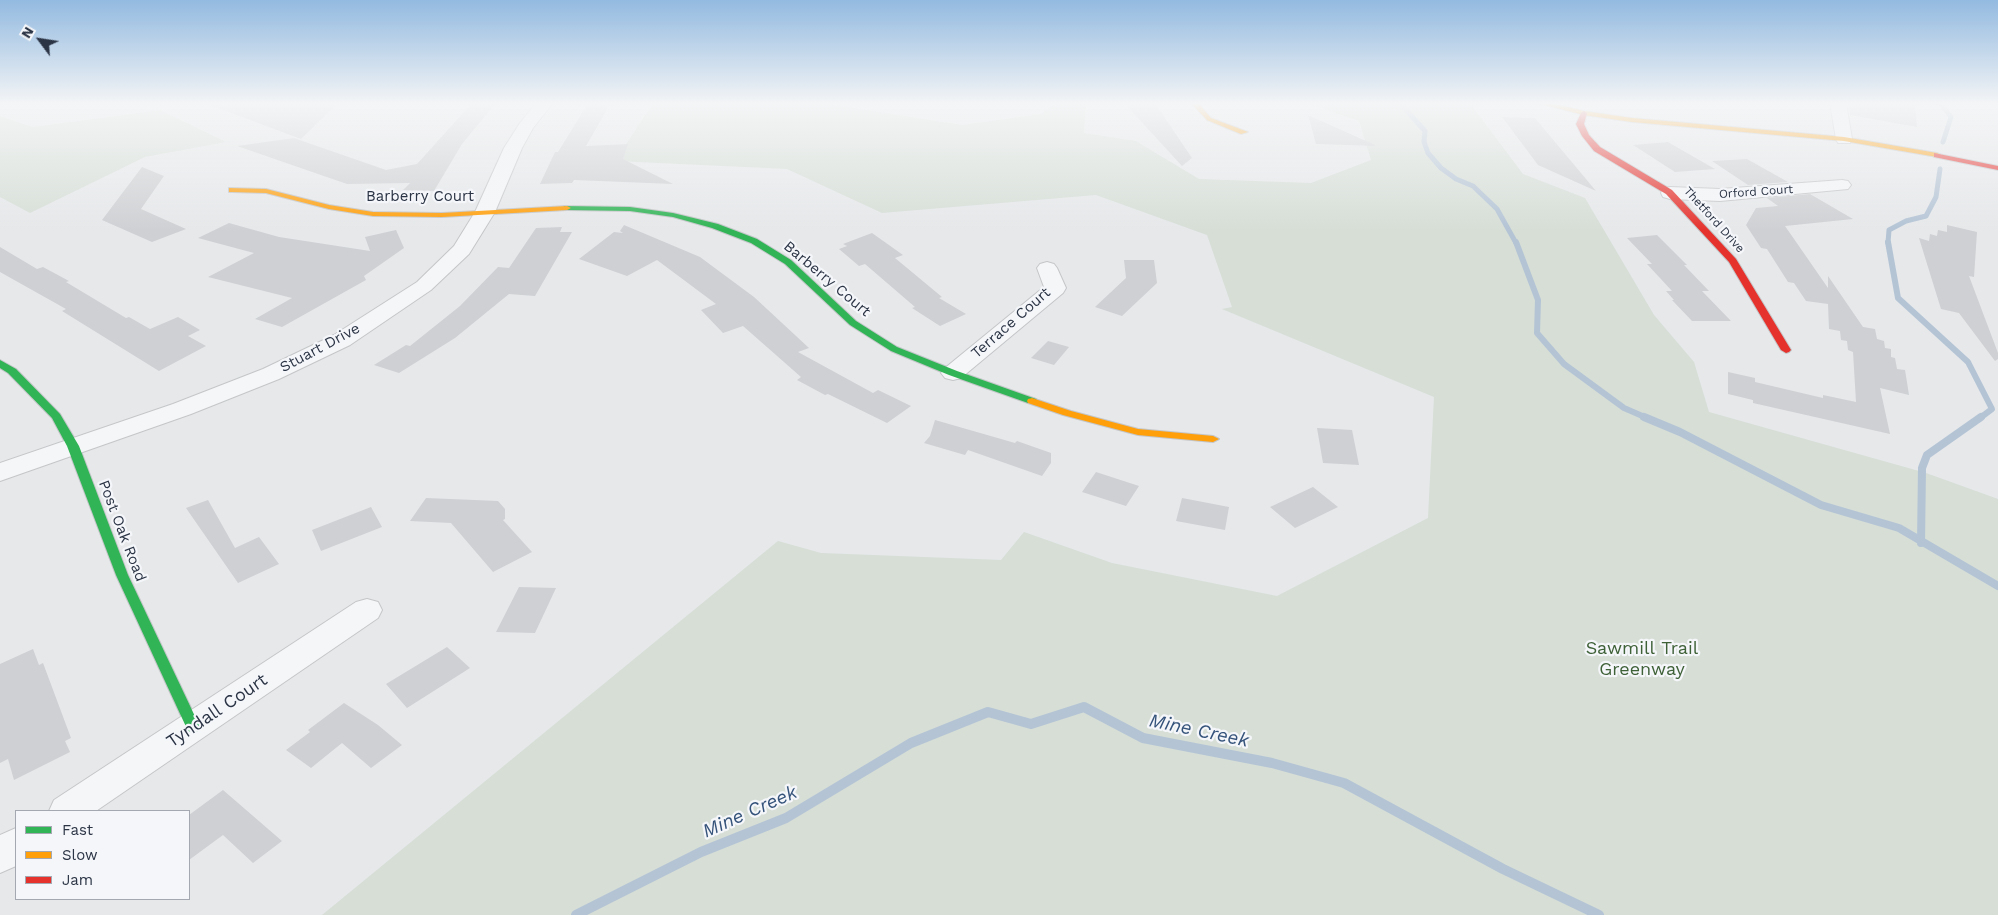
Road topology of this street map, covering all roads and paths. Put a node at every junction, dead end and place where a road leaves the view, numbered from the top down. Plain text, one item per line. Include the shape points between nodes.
1 (514, 146) edge
2 (1594, 146) edge
3 (1881, 146) edge
4 (1998, 168) edge
5 (1842, 185) dead end
6 (232, 190) dead end
7 (1670, 193) junction
8 (484, 212) junction
9 (1047, 268) dead end
10 (1786, 350) dead end
11 (0, 363) edge
12 (953, 373) junction
13 (1213, 439) dead end
14 (73, 446) junction
15 (0, 472) edge
16 (367, 610) dead end
17 (193, 727) junction
18 (68, 810) edge
19 (15, 846) edge
20 (0, 856) edge

1 - 8 street, Stuart Drive
2 - 7 street, Thetford Drive
3 - 4 street
5 - 7 street, Orford Court via 1720,195
6 - 8 street, Barberry Court via 266,191 329,208 373,214
7 - 10 street, Thetford Drive via 1733,261
8 - 12 street, Barberry Court via 630,209 673,215 715,226 754,240 788,262 853,323 894,350
8 - 14 street, Stuart Drive via 462,250 424,286 342,340 271,374 200,402
9 - 12 street, Terrace Court via 1055,288
11 - 14 street, Post Oak Road via 56,416
12 - 13 street, Barberry Court via 1068,413 1138,432
14 - 15 street, Stuart Drive
14 - 17 street, Post Oak Road via 122,575
16 - 17 street, Tyndall Court
17 - 18 street, Tyndall Court
19 - 20 street

